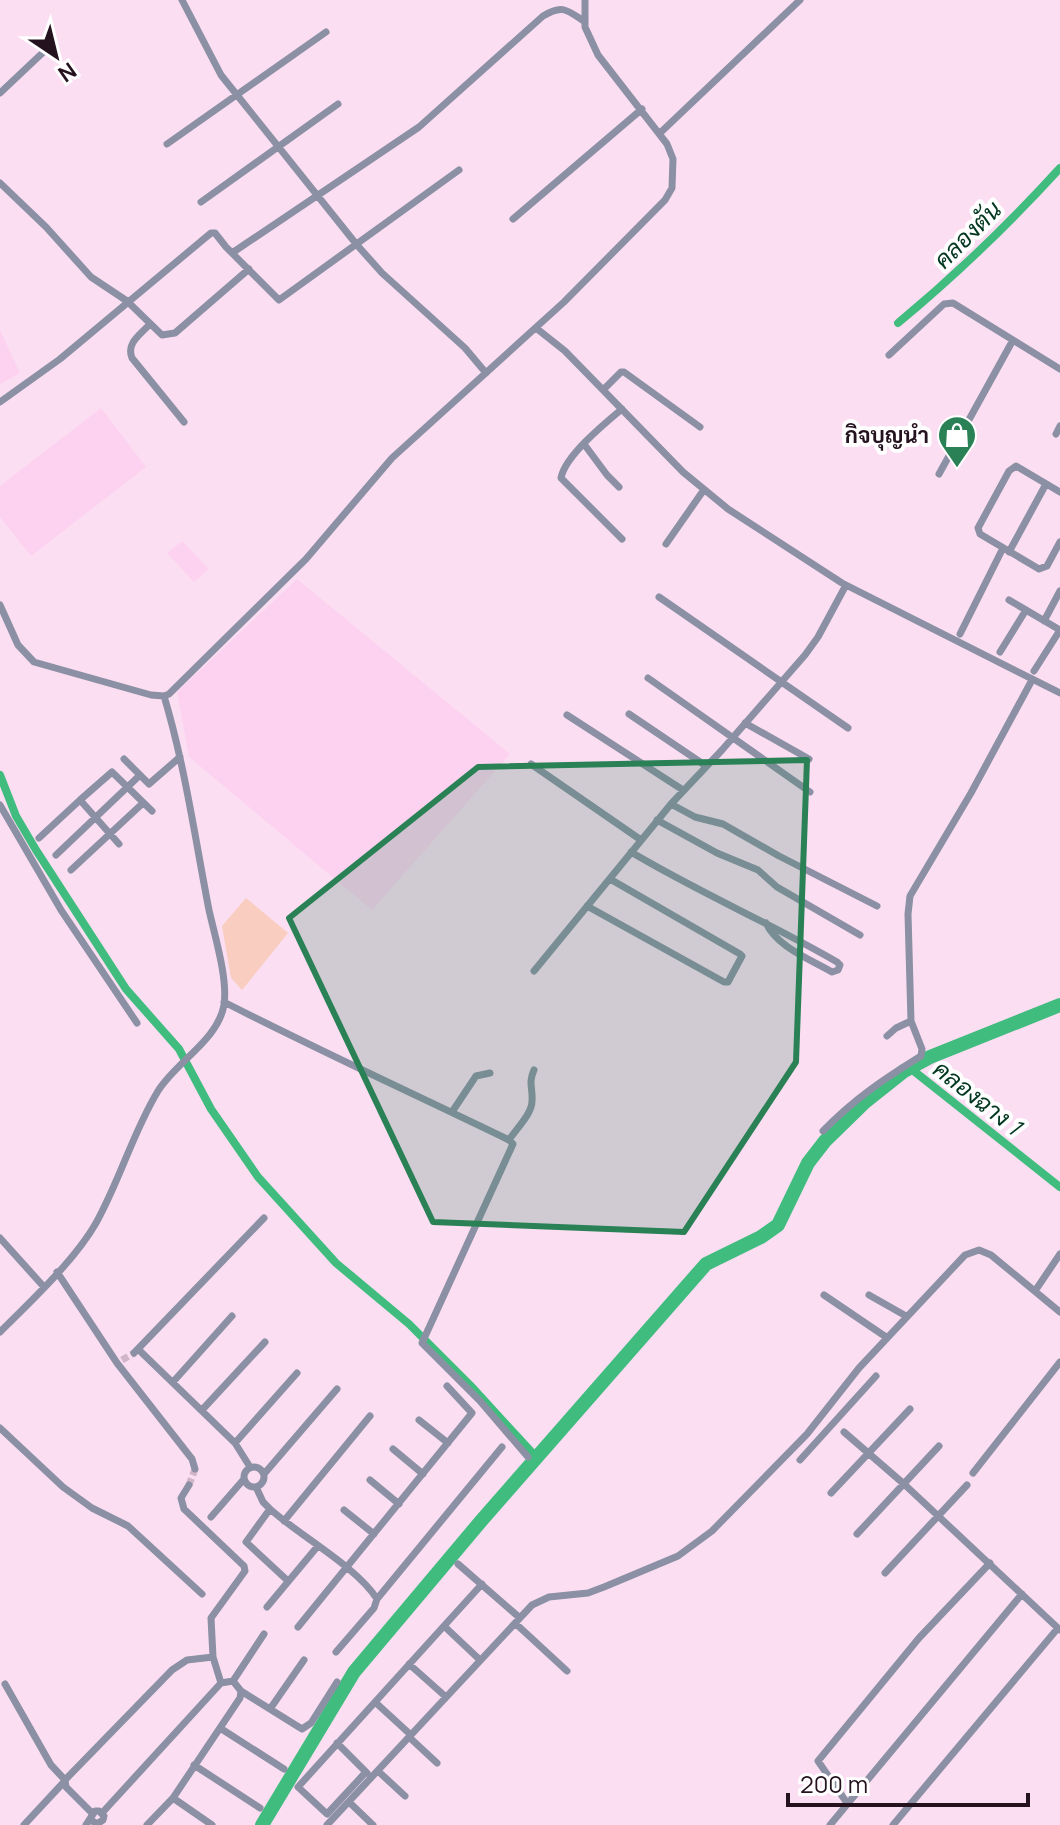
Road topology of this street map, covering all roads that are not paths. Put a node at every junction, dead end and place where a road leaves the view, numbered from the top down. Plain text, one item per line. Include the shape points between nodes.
1 (182, 0) edge
2 (585, 0) edge
3 (800, 0) edge
4 (585, 22) junction
5 (326, 32) dead end
6 (53, 43) dead end
7 (0, 93) edge
8 (237, 95) junction
9 (338, 104) dead end
10 (642, 109) junction
11 (660, 133) junction
12 (167, 144) dead end
13 (278, 146) junction
14 (459, 170) dead end
15 (0, 183) edge
16 (318, 196) junction
17 (201, 202) dead end
18 (513, 219) dead end
19 (357, 245) junction
20 (232, 253) junction
21 (249, 269) junction
22 (127, 301) junction
23 (150, 324) junction
24 (536, 328) junction
25 (1013, 340) junction
26 (889, 355) dead end
27 (1060, 369) edge
28 (486, 373) junction
29 (604, 389) junction
30 (0, 402) edge
31 (622, 409) junction
32 (184, 422) dead end
33 (700, 427) dead end
34 (584, 444) junction
35 (939, 474) dead end
36 (1046, 484) junction
37 (619, 487) dead end
38 (1060, 492) edge
39 (706, 493) junction
40 (622, 539) dead end
41 (1060, 542) edge
42 (666, 544) dead end
43 (1006, 550) junction
44 (846, 585) junction
45 (1060, 591) edge
46 (659, 597) dead end
47 (1009, 600) dead end
48 (0, 605) edge
49 (1026, 610) junction
50 (1044, 621) junction
51 (4, 624) edge
52 (1060, 630) edge
53 (960, 634) dead end
54 (1000, 652) dead end
55 (1033, 675) junction
56 (648, 678) dead end
57 (782, 680) junction
58 (1060, 693) edge
59 (164, 696) junction
60 (629, 714) dead end
61 (567, 715) dead end
62 (745, 723) junction
63 (848, 728) dead end
64 (733, 738) junction
65 (180, 757) junction
66 (124, 759) dead end
67 (809, 759) dead end
68 (531, 764) dead end
69 (706, 766) junction
70 (139, 776) junction
71 (127, 786) junction
72 (683, 790) junction
73 (810, 792) dead end
74 (80, 800) junction
75 (143, 803) junction
76 (671, 804) junction
77 (0, 805) edge
78 (152, 811) dead end
79 (96, 817) junction
80 (657, 820) junction
81 (110, 833) junction
82 (39, 838) dead end
83 (641, 840) junction
84 (119, 844) dead end
85 (631, 852) junction
86 (56, 855) dead end
87 (71, 870) dead end
88 (610, 879) junction
89 (587, 906) junction
90 (877, 906) dead end
91 (766, 923) junction
92 (860, 935) dead end
93 (534, 971) dead end
94 (224, 1002) junction
95 (911, 1021) junction
96 (137, 1023) dead end
97 (887, 1036) dead end
98 (534, 1070) dead end
99 (490, 1073) dead end
100 (452, 1112) junction
101 (823, 1131) dead end
102 (509, 1140) junction
103 (264, 1218) dead end
104 (0, 1238) edge
105 (1060, 1254) edge
106 (57, 1272) junction
107 (40, 1282) junction
108 (1035, 1291) junction
109 (824, 1295) dead end
110 (869, 1295) dead end
111 (1060, 1312) edge
112 (232, 1316) dead end
113 (906, 1316) junction
114 (0, 1332) edge
115 (886, 1337) junction
116 (265, 1342) dead end
117 (1060, 1362) edge
118 (297, 1373) dead end
119 (876, 1376) dead end
120 (173, 1382) junction
121 (447, 1386) dead end
122 (337, 1389) dead end
123 (910, 1409) dead end
124 (202, 1410) junction
125 (824, 1414) junction
126 (370, 1416) dead end
127 (419, 1420) dead end
128 (835, 1424) junction
129 (0, 1428) edge
130 (844, 1432) dead end
131 (235, 1443) junction
132 (448, 1443) junction
133 (939, 1446) dead end
134 (502, 1447) dead end
135 (393, 1449) dead end
136 (869, 1453) junction
137 (528, 1457) dead end
138 (800, 1460) dead end
139 (250, 1467) junction
140 (195, 1469) dead end
141 (973, 1473) dead end
142 (264, 1474) junction
143 (423, 1474) junction
144 (244, 1479) junction
145 (370, 1480) dead end
146 (904, 1484) junction
147 (189, 1485) tunnel mouth
148 (967, 1485) dead end
149 (256, 1487) junction
150 (831, 1493) dead end
151 (399, 1504) junction
152 (270, 1509) junction
153 (344, 1510) dead end
154 (939, 1516) junction
155 (211, 1517) dead end
156 (284, 1521) junction
157 (374, 1534) junction
158 (857, 1534) dead end
159 (317, 1547) junction
160 (990, 1563) junction
161 (458, 1564) dead end
162 (346, 1568) junction
163 (885, 1573) dead end
164 (288, 1581) junction
165 (482, 1584) junction
166 (202, 1594) dead end
167 (1022, 1594) junction
168 (377, 1599) junction
169 (267, 1607) dead end
170 (517, 1620) junction
171 (444, 1626) junction
172 (298, 1627) dead end
173 (1059, 1629) edge
174 (264, 1634) dead end
175 (336, 1652) dead end
176 (213, 1657) junction
177 (304, 1660) dead end
178 (480, 1660) junction
179 (409, 1664) junction
180 (567, 1671) dead end
181 (233, 1681) junction
182 (337, 1682) dead end
183 (221, 1683) junction
184 (5, 1684) dead end
185 (241, 1691) junction
186 (446, 1697) junction
187 (375, 1702) junction
188 (270, 1709) junction
189 (220, 1728) junction
190 (410, 1736) junction
191 (337, 1743) junction
192 (437, 1763) dead end
193 (194, 1765) junction
194 (284, 1769) dead end
195 (372, 1773) junction
196 (64, 1781) junction
197 (405, 1796) dead end
198 (173, 1798) junction
199 (349, 1802) junction
200 (847, 1803) junction
201 (260, 1808) dead end
202 (102, 1813) junction
203 (90, 1819) edge
204 (102, 1824) edge
205 (24, 1825) edge
206 (147, 1825) edge
207 (212, 1825) edge
208 (327, 1825) edge
209 (373, 1825) edge
210 (830, 1825) edge
211 (893, 1825) edge

1 - 8 street
2 - 4 street
3 - 11 street
4 - 10 street via 598,55
4 - 16 street via 562,8 543,16 419,127
5 - 8 street
6 - 7 street
8 - 12 street
8 - 13 street
9 - 13 street
10 - 11 street
10 - 18 street
11 - 24 street via 673,159 672,188 665,200
13 - 16 street
13 - 17 street
14 - 19 street
15 - 22 street via 91,277
16 - 19 street
16 - 20 street
19 - 21 street via 279,300
19 - 28 street
20 - 21 street
20 - 22 street via 211,233
21 - 23 street via 175,333 162,335
22 - 23 street
22 - 30 street
23 - 32 street via 129,351
24 - 28 street
24 - 29 street
25 - 26 street via 949,303
25 - 27 street
25 - 35 street
28 - 59 street via 392,458 306,559
29 - 31 street
29 - 33 street via 624,372
31 - 34 street
31 - 39 street
34 - 37 street
34 - 40 street via 561,478
36 - 38 street
36 - 43 street
36 - 43 street via 1019,466 1009,471 978,528
39 - 42 street
39 - 44 street
41 - 43 street via 1039,569
43 - 53 street
44 - 55 street
44 - 57 street via 814,643
45 - 50 street
46 - 57 street
47 - 49 street
48 - 51 street
49 - 50 street
49 - 54 street
50 - 52 street
51 - 59 street via 34,662
52 - 55 street
55 - 58 street
55 - 95 street via 910,896
56 - 64 street
57 - 62 street
57 - 63 street
59 - 65 street
60 - 69 street
61 - 72 street
62 - 64 street
62 - 67 street
64 - 69 street
64 - 73 street
65 - 70 street via 152,783
65 - 94 street
66 - 70 street
68 - 83 street
69 - 72 street
70 - 71 street
71 - 74 street via 112,772
71 - 75 street
71 - 79 street
72 - 76 street
74 - 79 street
74 - 82 street
75 - 78 street
75 - 81 street
76 - 80 street
76 - 90 street via 723,824
77 - 96 street via 61,910
79 - 81 street
79 - 86 street
80 - 83 street
80 - 92 street via 758,870 777,887
81 - 84 street
81 - 87 street
83 - 85 street
85 - 88 street
85 - 91 street
88 - 89 street
88 - 89 street via 740,954 728,982
89 - 93 street
91 - 91 street via 782,942 827,969 834,972 840,967
94 - 100 street
94 - 106 street via 217,1023 158,1090 95,1224
95 - 97 street
95 - 101 street via 923,1053 871,1088
98 - 102 street via 529,1080 531,1107
99 - 100 street via 476,1076
100 - 102 street
102 - 137 street via 512,1150 425,1338
103 - 120 street via 136,1352
104 - 107 street
105 - 108 street
106 - 107 street
106 - 140 street
107 - 114 street
108 - 111 street
108 - 113 street via 985,1251 973,1251
109 - 115 street
110 - 113 street
112 - 120 street
113 - 115 street
115 - 125 street
116 - 124 street
117 - 141 street
118 - 131 street
119 - 128 street
120 - 124 street
121 - 132 street via 472,1413
122 - 142 street
123 - 136 street
124 - 131 street
125 - 128 street
125 - 170 street via 731,1513 678,1556 588,1593 540,1599
126 - 156 street
127 - 132 street
128 - 138 street
129 - 166 street via 63,1487 128,1526
130 - 136 street
131 - 139 street
132 - 143 street
133 - 146 street
134 - 168 street
135 - 143 street
136 - 146 street
136 - 150 street
139 - 142 street
139 - 144 street
142 - 149 street
143 - 151 street
144 - 149 street
144 - 155 street
145 - 151 street
146 - 154 street
146 - 158 street
147 - 176 street via 181,1498 184,1509 244,1566 211,1618
148 - 154 street
149 - 152 street
151 - 157 street
152 - 156 street
152 - 164 street via 246,1542
153 - 157 street
154 - 160 street
154 - 163 street
156 - 159 street
157 - 162 street
159 - 162 street
159 - 164 street
160 - 167 street
160 - 200 street via 919,1638 818,1761
161 - 165 street
162 - 168 street
162 - 172 street
164 - 169 street
165 - 170 street
165 - 171 street
167 - 173 street
167 - 200 street
168 - 175 street
170 - 178 street
170 - 180 street
171 - 178 street
171 - 179 street
173 - 211 street
174 - 181 street
176 - 183 street
176 - 196 street via 187,1660 172,1670
177 - 188 street
178 - 186 street
179 - 186 street
179 - 187 street
181 - 183 street
181 - 185 street
182 - 188 street via 307,1727
183 - 202 street
184 - 196 street
185 - 188 street
185 - 189 street
186 - 190 street
187 - 190 street
187 - 191 street
189 - 193 street
189 - 194 street
190 - 192 street
190 - 195 street
191 - 195 street
191 - 195 street via 299,1790 327,1814
193 - 198 street
193 - 201 street
195 - 197 street
195 - 199 street
196 - 203 street
196 - 205 street
198 - 206 street
198 - 207 street
199 - 208 street
199 - 209 street
200 - 210 street
202 - 203 street
202 - 204 street
203 - 204 street

